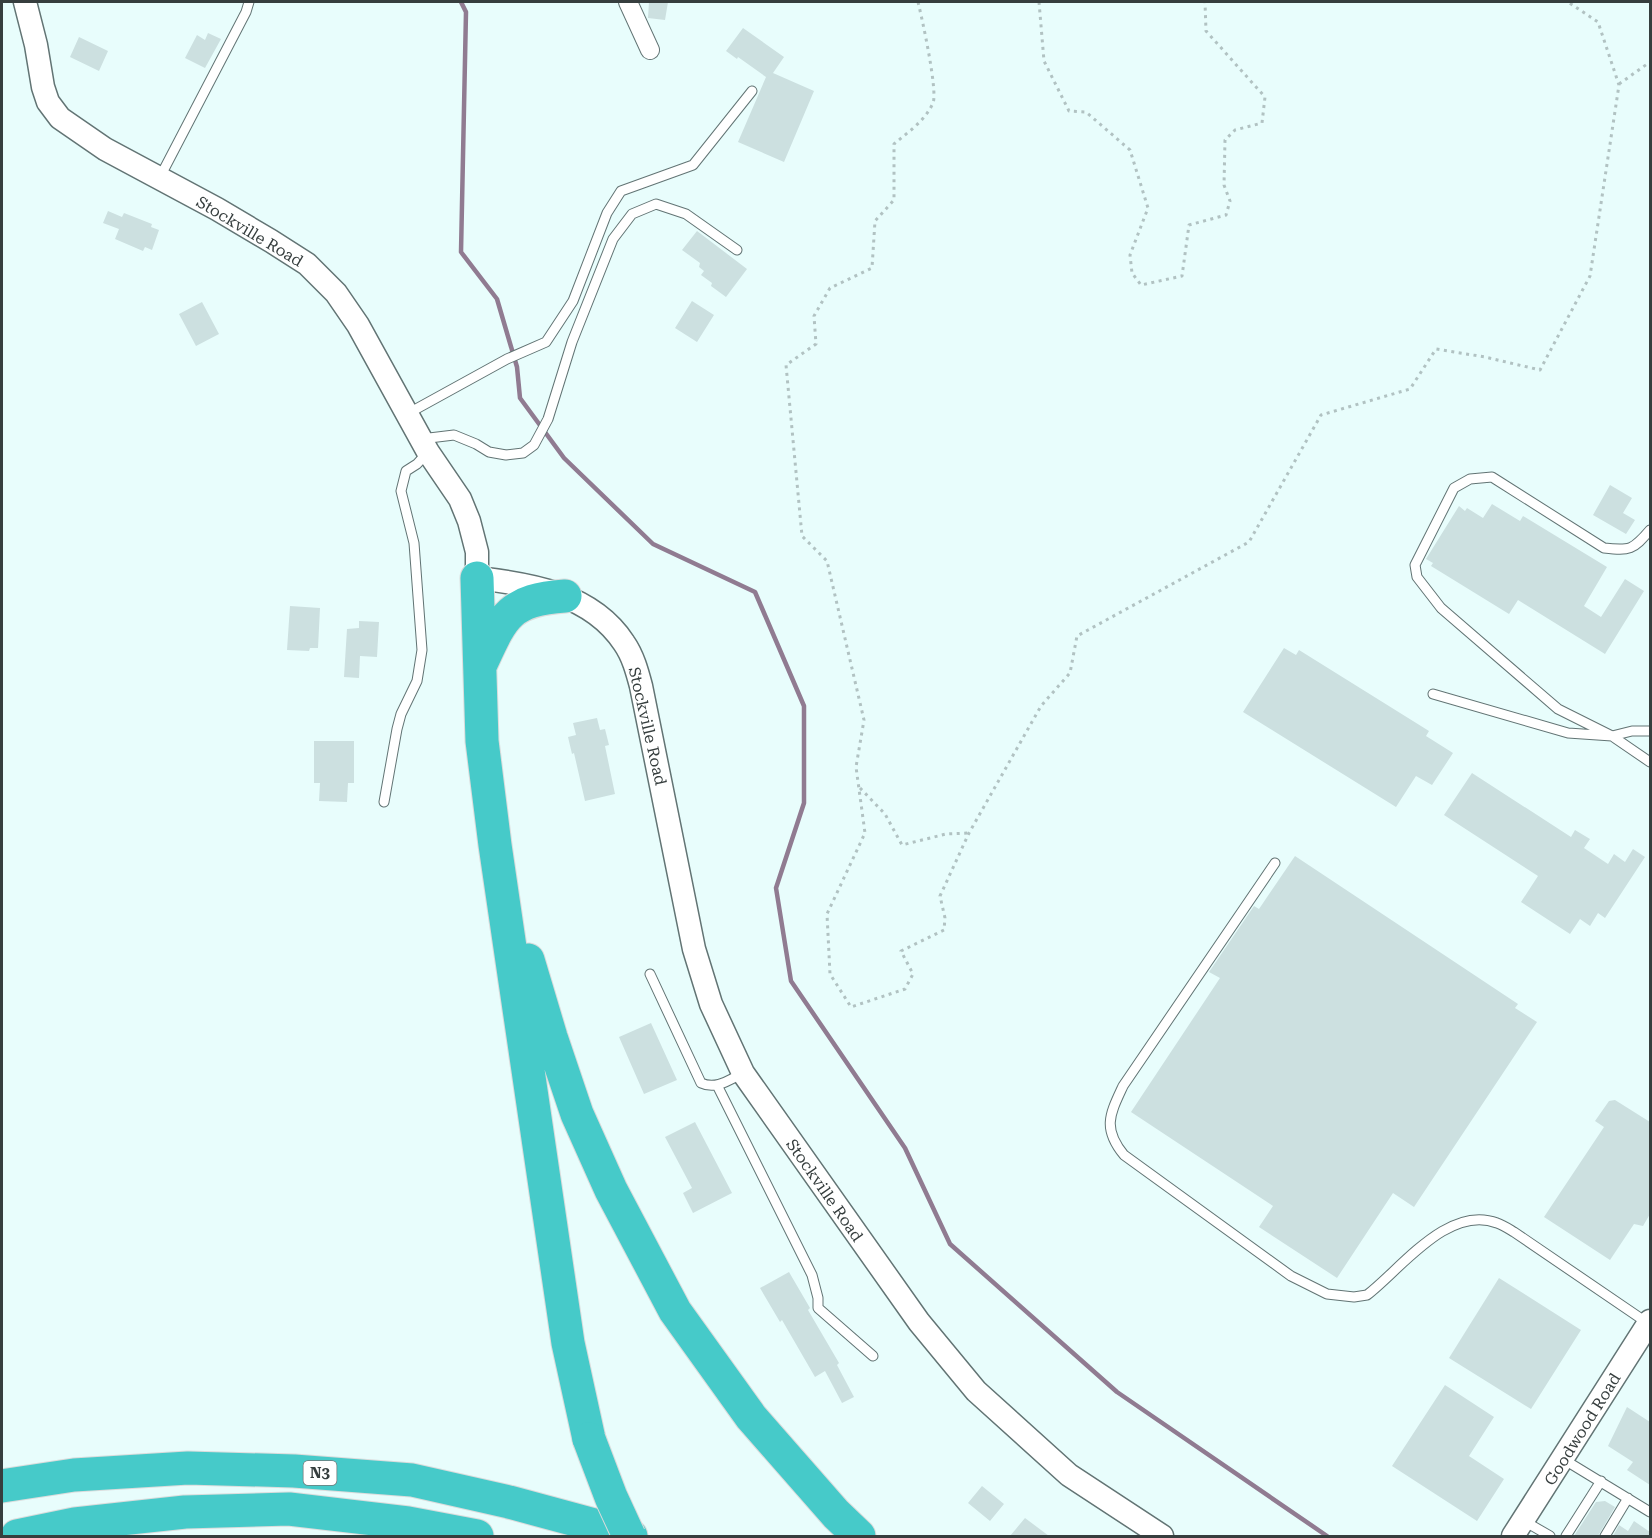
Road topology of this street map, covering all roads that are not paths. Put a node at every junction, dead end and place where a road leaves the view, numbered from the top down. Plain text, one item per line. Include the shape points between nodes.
1 (25, 2) edge
2 (249, 2) edge
3 (628, 2) edge
4 (650, 50) dead end
5 (752, 91) dead end
6 (159, 179) junction
7 (737, 250) dead end
8 (407, 414) junction
9 (425, 445) junction
10 (1650, 530) edge
11 (477, 578) junction
12 (565, 596) junction
13 (479, 668) junction
14 (1433, 694) dead end
15 (1650, 731) edge
16 (1612, 736) junction
17 (1650, 762) edge
18 (384, 802) dead end
19 (495, 846) junction
20 (1275, 863) dead end
21 (650, 974) dead end
22 (743, 1073) junction
23 (717, 1085) junction
24 (1650, 1322) edge
25 (873, 1356) dead end
26 (1563, 1459) junction
27 (1601, 1481) junction
28 (2, 1486) edge
29 (1628, 1498) junction
30 (1650, 1512) edge
31 (1518, 1528) edge
32 (17, 1536) edge
33 (477, 1536) edge
34 (630, 1536) edge
35 (859, 1536) edge
36 (1162, 1536) edge
37 (1550, 1536) edge
38 (1566, 1536) edge
39 (1605, 1536) edge

1 - 6 street, Stockville Road via 43,87 60,118
2 - 6 lane
3 - 4 street
5 - 8 lane via 693,165 621,191 607,213 573,301 546,342
6 - 8 street, Stockville Road via 307,264 336,293 358,325
7 - 9 lane via 686,214 656,204 632,214 605,259 572,342 548,419 534,445 523,453 506,455 489,452 454,435
8 - 9 street, Stockville Road
9 - 11 street, Stockville Road via 460,499 469,521 477,552
9 - 18 lane via 417,464 406,471 401,491 414,543 422,650 417,681 397,729
10 - 16 lane via 1636,547 1604,548 1492,477 1470,479 1454,488 1415,565 1417,577 1441,608 1558,709
11 - 12 street, Stockville Road via 522,584
11 - 13 highway
12 - 13 highway via 535,600 507,614
12 - 22 street, Stockville Road via 607,621 633,661 694,949 711,1004
13 - 19 highway via 482,741
14 - 16 lane via 1568,733
15 - 16 lane
16 - 17 lane
19 - 34 highway, bridge via 568,1343 589,1439 610,1497
19 - 35 highway via 577,1114 641,1250 675,1311 751,1417
20 - 24 lane via 1123,1086 1109,1121 1111,1134 1124,1155 1291,1276 1327,1294 1367,1294 1450,1226 1485,1220 1514,1232
21 - 23 lane via 701,1083
22 - 23 lane
22 - 36 street, Stockville Road via 919,1322 976,1390 1069,1474
23 - 25 lane via 813,1275 818,1308
24 - 26 street, Goodwood Road
26 - 27 lane
26 - 31 street, Goodwood Road
27 - 29 lane
27 - 38 lane
28 - 34 highway, N3 via 74,1475 188,1468 412,1480
29 - 30 lane
29 - 39 lane
31 - 37 lane
32 - 33 highway via 75,1524 185,1512 289,1509 408,1523

